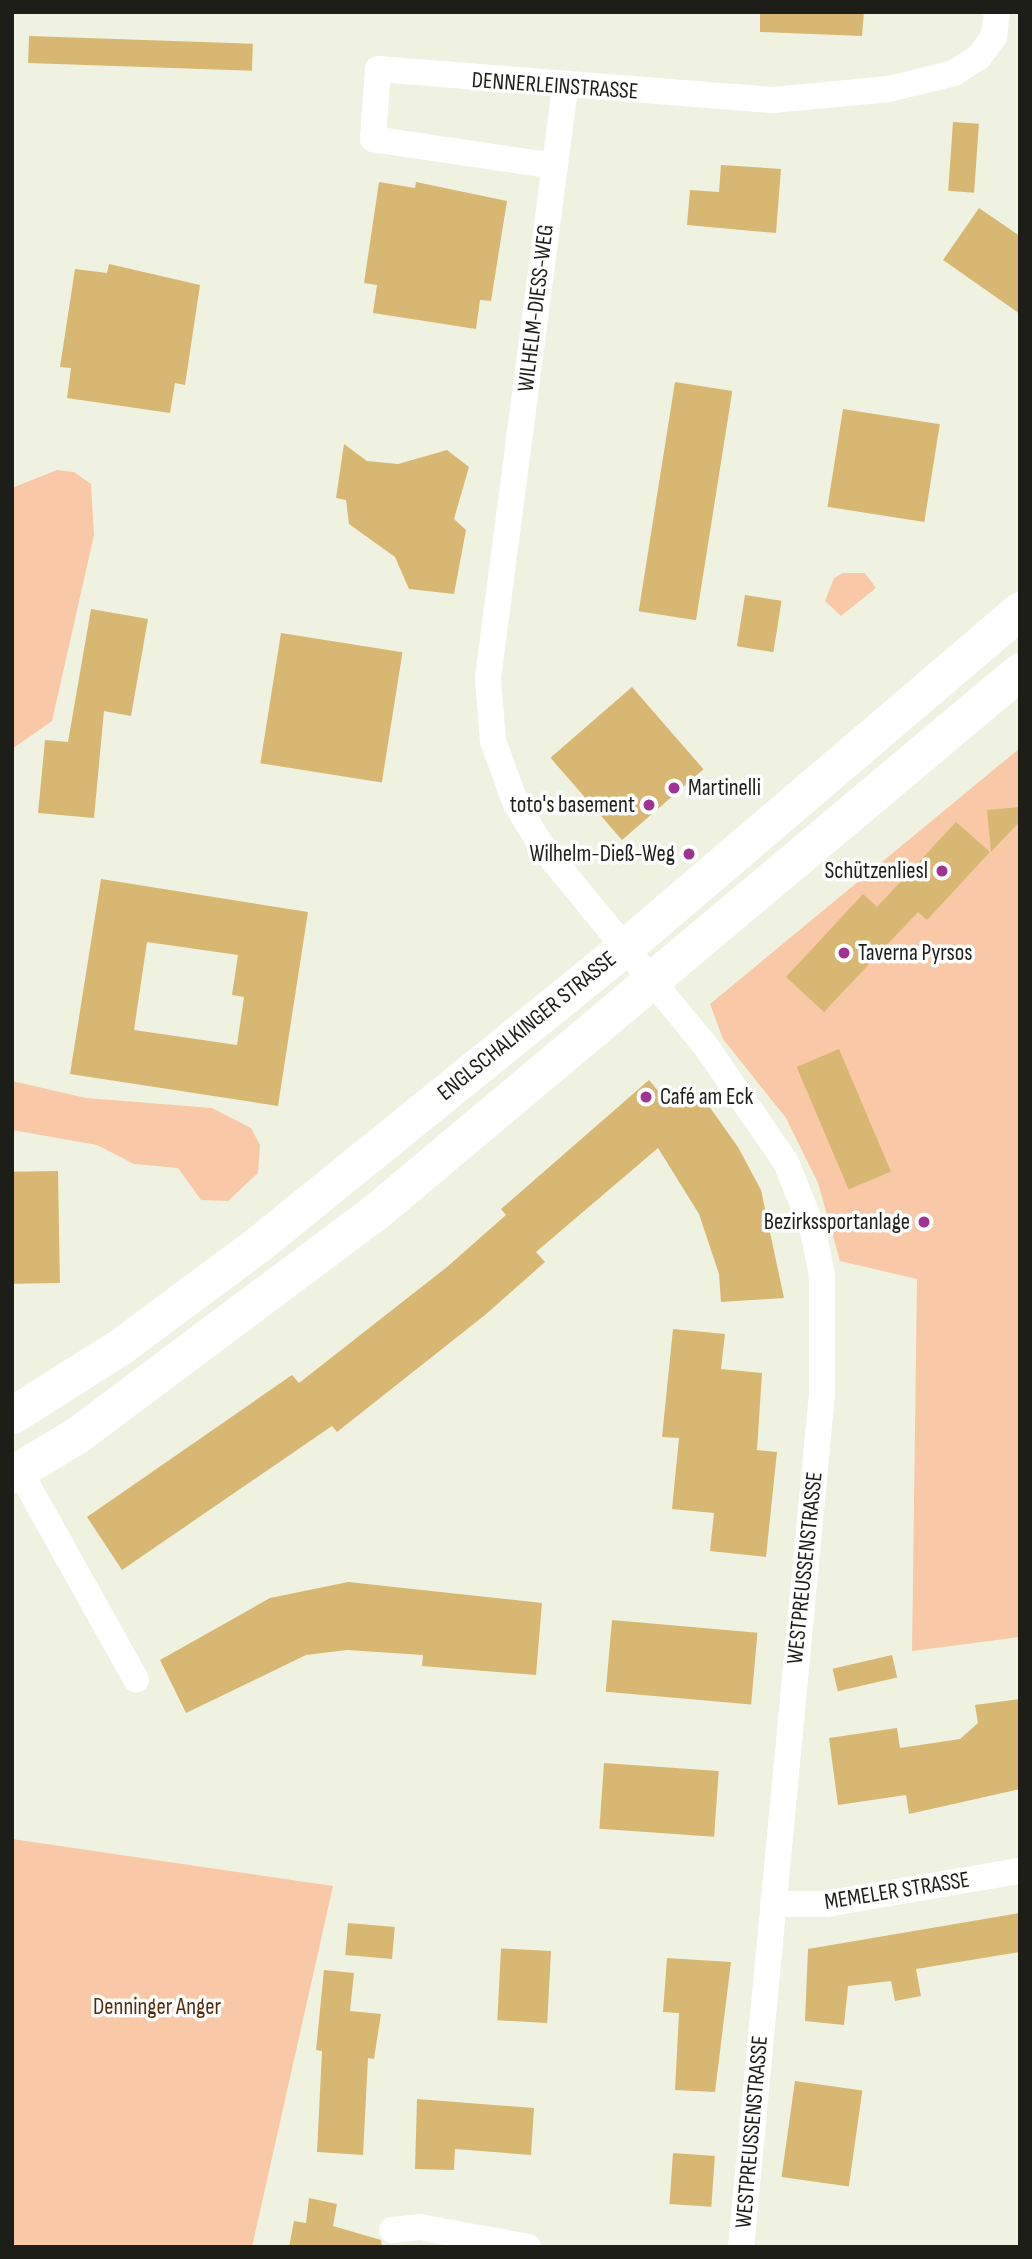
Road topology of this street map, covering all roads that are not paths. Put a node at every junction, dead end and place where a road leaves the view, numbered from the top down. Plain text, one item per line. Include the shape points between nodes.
1 (997, 12) edge
2 (565, 88) junction
3 (555, 166) junction
4 (1020, 610) edge
5 (1020, 671) edge
6 (624, 947) junction
7 (649, 978) junction
8 (12, 1415) edge
9 (16, 1472) edge
10 (136, 1679) dead end
11 (1020, 1871) edge
12 (773, 1904) junction
13 (392, 2230) dead end
14 (528, 2247) edge
15 (741, 2247) edge

1 - 2 street, DENNERLEINSTRASSE via 994,36 979,57 928,83 774,100
2 - 3 street, WILHELM-DIESS-WEG
2 - 3 street, DENNERLEINSTRASSE via 378,69 373,139
3 - 6 street, WILHELM-DIESS-WEG via 487,710 516,804
4 - 6 main road, ENGLSCHALKINGER STRASSE
5 - 7 main road, ENGLSCHALKINGER STRASSE
6 - 7 street, WESTPREUSSENSTRASSE
6 - 8 main road, ENGLSCHALKINGER STRASSE via 257,1245 121,1346
7 - 9 main road, ENGLSCHALKINGER STRASSE via 266,1298
7 - 12 street, WESTPREUSSENSTRASSE via 786,1162 813,1230 822,1276 822,1394
9 - 10 street
11 - 12 street, MEMELER STRASSE via 826,1904
12 - 15 street, WESTPREUSSENSTRASSE
13 - 14 street via 420,2227

